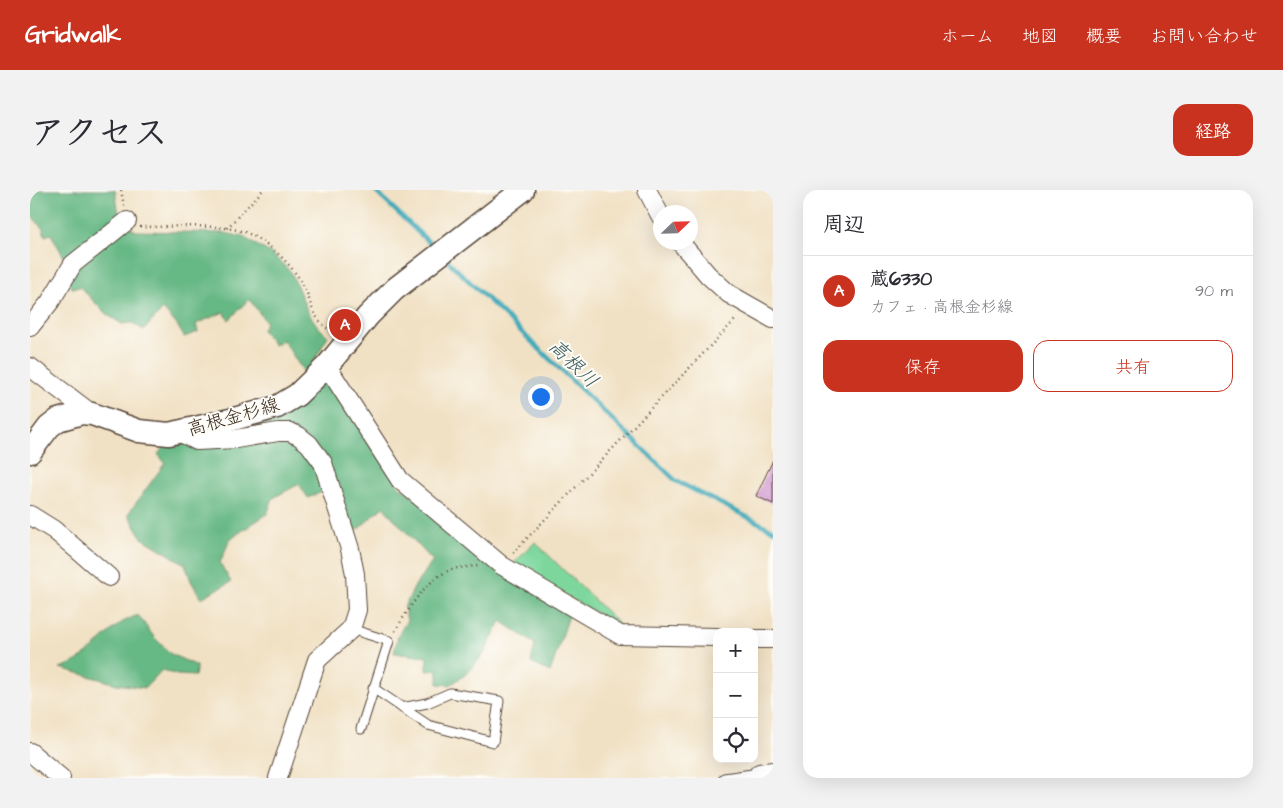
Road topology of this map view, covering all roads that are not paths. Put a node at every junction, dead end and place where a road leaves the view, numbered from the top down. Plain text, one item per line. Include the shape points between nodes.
1 (523, 190) edge
2 (647, 190) edge
3 (654, 205) edge
4 (127, 221) road end
5 (687, 250) edge
6 (773, 319) edge
7 (30, 327) edge
8 (327, 366) junction
9 (30, 367) edge
10 (92, 414) junction
11 (179, 432) junction
12 (30, 452) edge
13 (30, 515) edge
14 (109, 577) dead end
15 (351, 629) junction
16 (713, 638) edge
17 (758, 639) edge
18 (773, 639) edge
19 (373, 688) junction
20 (402, 708) junction
21 (361, 729) dead end
22 (30, 752) edge
23 (764, 774) edge
24 (61, 778) edge
25 (278, 778) edge
26 (724, 778) edge

1 - 8 street, 高根金杉線 via 395,288
2 - 3 street
4 - 7 street via 73,264
5 - 6 street via 708,276 729,294
8 - 11 street, 高根金杉線 via 297,395 277,407
8 - 16 street via 400,480 501,565 620,635
9 - 10 street
10 - 11 street, 高根金杉線 via 139,431
10 - 12 street, 高根金杉線 via 82,413 58,420
11 - 15 street via 197,442 290,432 309,444 323,463 350,549 355,574 356,610
13 - 14 street via 54,530
15 - 19 lane via 389,641
15 - 25 street via 317,660
17 - 18 street
19 - 20 lane
19 - 21 lane
20 - 20 lane via 450,693 499,701 493,742 428,725
22 - 24 street
23 - 26 lane

